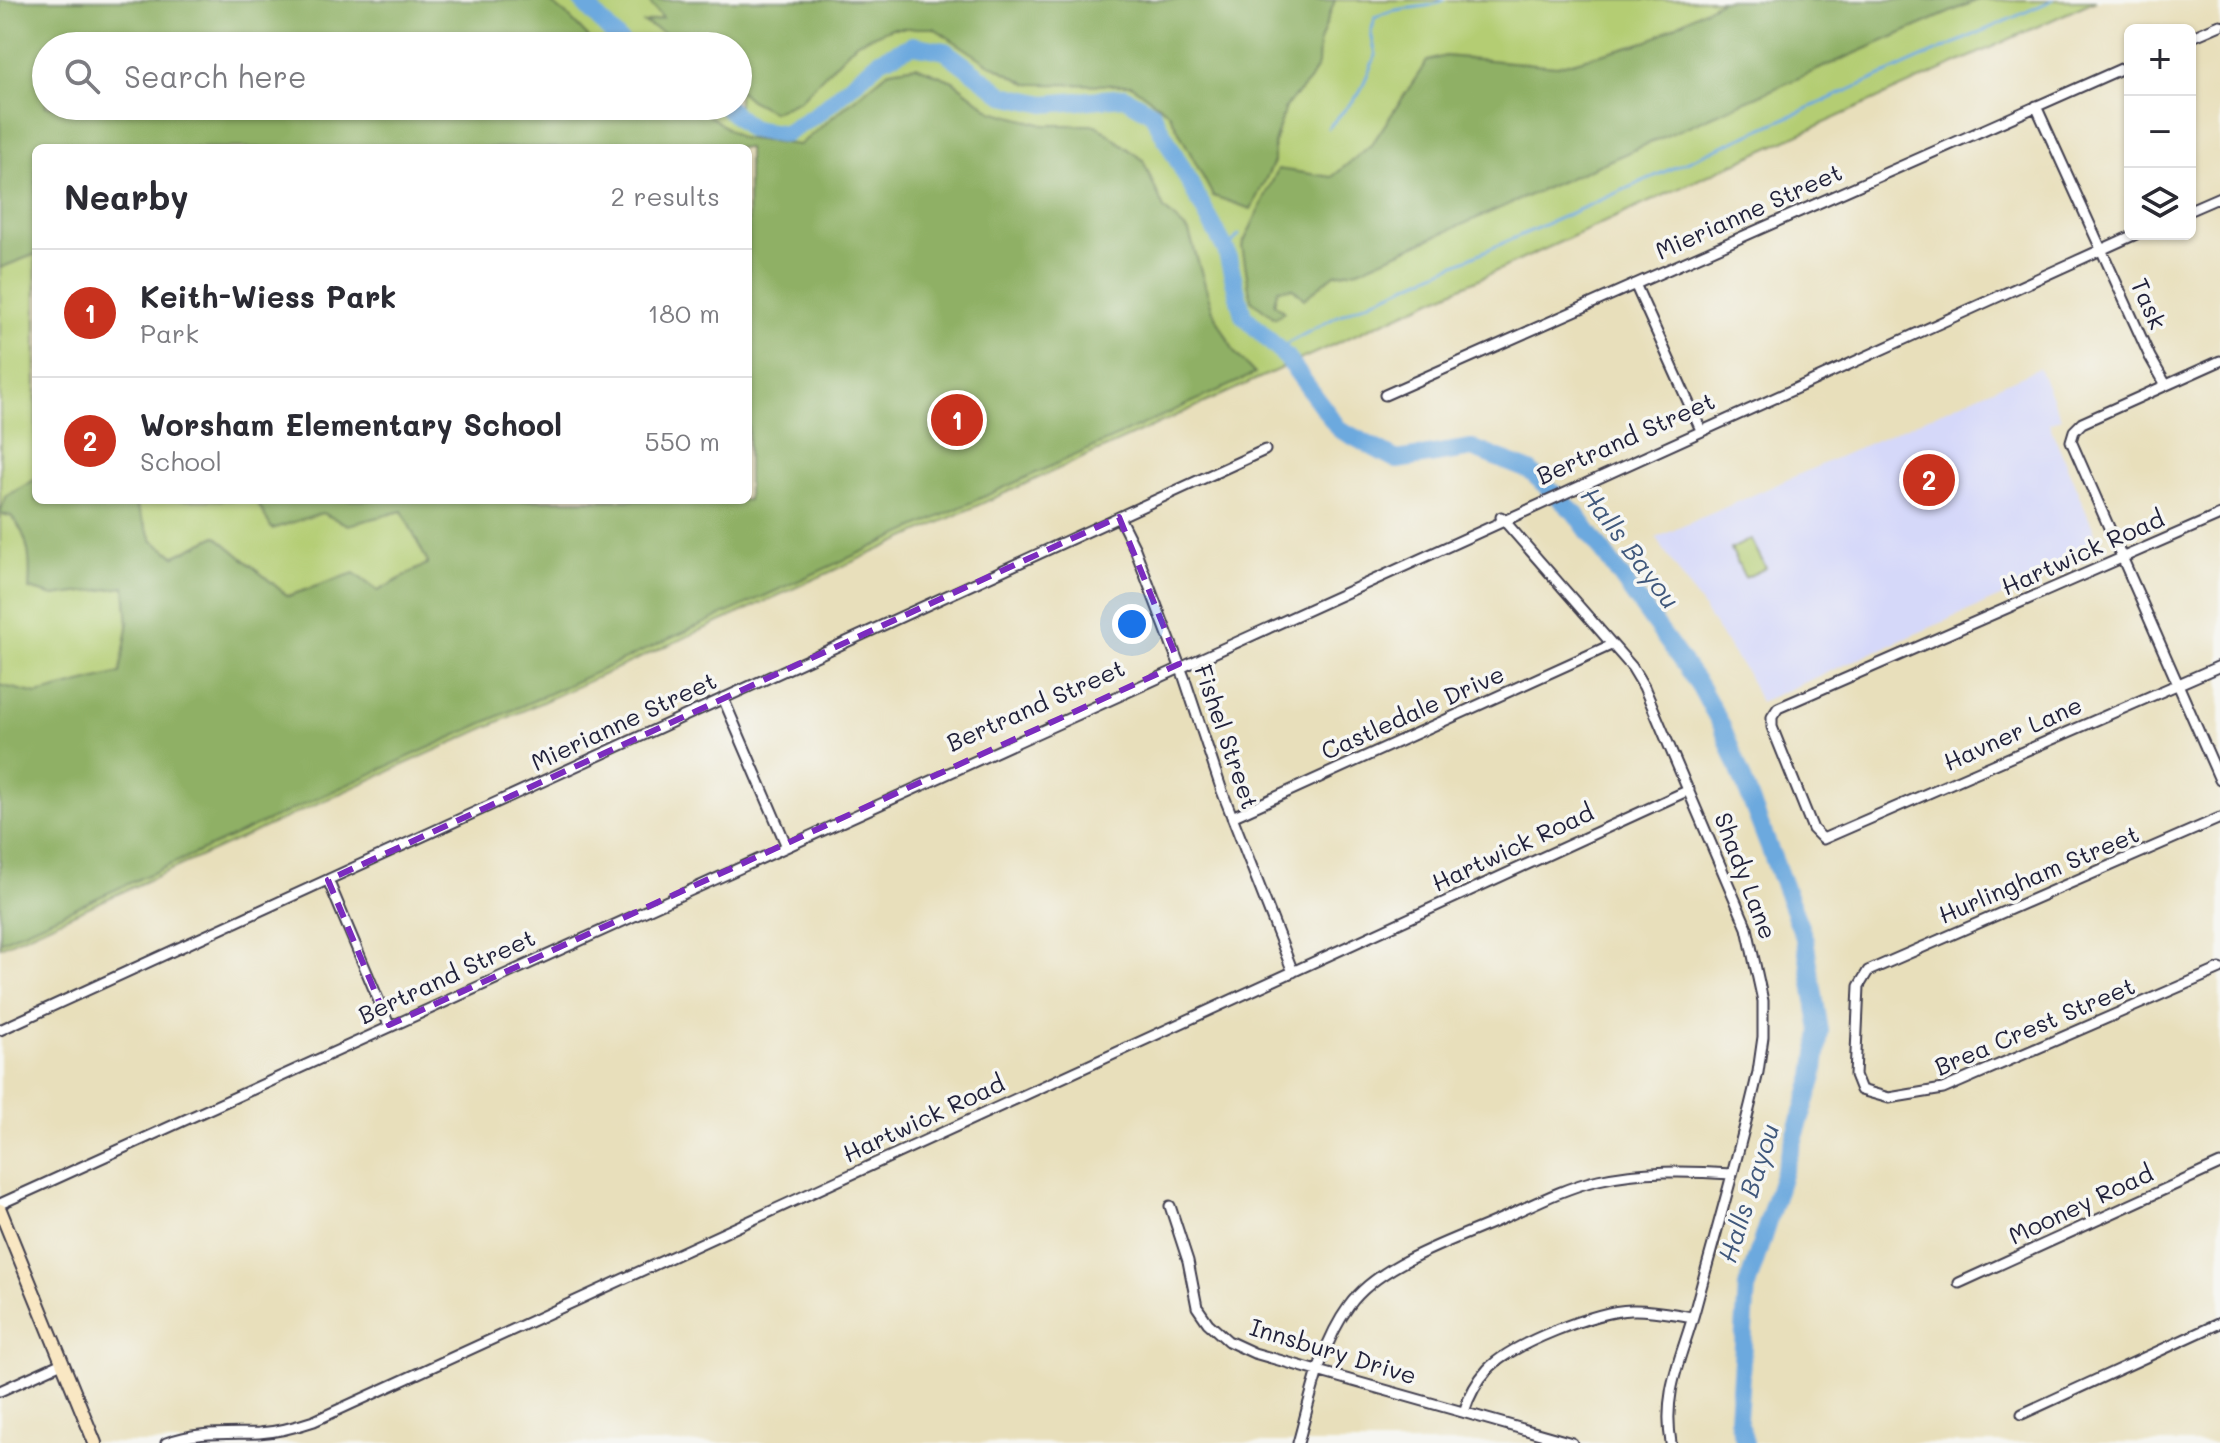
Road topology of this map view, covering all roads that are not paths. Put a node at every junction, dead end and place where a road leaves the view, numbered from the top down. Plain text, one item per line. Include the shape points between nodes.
1 (2220, 25) edge
2 (2196, 35) edge
3 (2124, 68) edge
4 (2036, 106) junction
5 (2220, 197) edge
6 (2196, 207) edge
7 (2124, 239) edge
8 (2102, 249) junction
9 (1635, 284) junction
10 (2220, 361) edge
11 (2166, 385) junction
12 (1385, 395) dead end
13 (1700, 428) junction
14 (1265, 450) dead end
15 (2220, 515) edge
16 (1119, 517) junction
17 (1501, 517) junction
18 (2122, 558) junction
19 (1611, 645) junction
20 (1179, 664) junction
21 (2220, 666) edge
22 (2178, 685) junction
23 (723, 698) junction
24 (2220, 780) edge
25 (1689, 790) junction
26 (1232, 817) junction
27 (2220, 818) edge
28 (1823, 839) joint
29 (785, 842) junction
30 (328, 880) junction
31 (2220, 969) edge
32 (1293, 972) junction
33 (389, 1025) junction
34 (0, 1030) edge
35 (1861, 1090) joint
36 (2220, 1164) edge
37 (1732, 1174) junction
38 (1170, 1206) dead end
39 (0, 1207) edge
40 (1959, 1283) dead end
41 (1693, 1317) junction
42 (2220, 1323) edge
43 (62, 1363) junction
44 (1318, 1371) junction
45 (0, 1391) edge
46 (1464, 1412) junction
47 (2022, 1414) dead end
48 (95, 1443) edge
49 (166, 1443) edge
50 (1298, 1443) edge
51 (1572, 1443) edge
52 (1670, 1443) edge

1 - 2 street
3 - 4 street, Mierianne Street
4 - 8 street, Task
4 - 9 street, Mierianne Street
5 - 6 street
7 - 8 street, Bertrand Street
8 - 11 street, Task
8 - 13 street, Bertrand Street
9 - 12 street, Mierianne Street
9 - 13 street
10 - 11 street
11 - 18 street via 2082,423 2071,435
13 - 17 street, Bertrand Street
14 - 16 street, Mierianne Street
15 - 18 street, Hartwick Road
16 - 20 street, Fishel Street
16 - 23 street, Mierianne Street
17 - 19 street, Shady Lane
17 - 20 street, Bertrand Street
18 - 22 street
18 - 28 street, Hartwick Road via 1778,708 1772,727 1813,829
19 - 25 street, Shady Lane via 1644,687
19 - 26 street, Castledale Drive
20 - 26 street, Fishel Street
20 - 29 street, Bertrand Street
21 - 22 street, Havner Lane
22 - 24 street
22 - 28 street, Havner Lane
23 - 29 street
23 - 30 street, Mierianne Street
25 - 32 street, Hartwick Road
25 - 37 street, Shady Lane via 1747,928 1763,1001 1758,1072
26 - 32 street, Fishel Street
27 - 35 street, Hurlingham Street via 1866,974 1859,986 1854,1066
29 - 33 street, Bertrand Street
30 - 33 street
30 - 34 street, Mierianne Street
31 - 35 street, Brea Crest Street via 1943,1089 1889,1098
32 - 49 street, Hartwick Road via 314,1421 276,1431 188,1435
33 - 39 street, Bertrand Street
36 - 40 street, Mooney Road
37 - 41 street, Shady Lane
37 - 44 street via 1651,1173 1586,1183 1420,1254 1356,1296 1335,1328
38 - 44 street, Innsbury Drive via 1197,1307 1208,1323 1243,1348
39 - 43 main road
41 - 46 street via 1631,1310 1561,1329 1490,1367
41 - 52 street, Shady Lane via 1669,1392
42 - 47 street
43 - 45 street
43 - 48 main road
44 - 46 street, Innsbury Drive
44 - 50 street
46 - 51 street, Innsbury Drive

